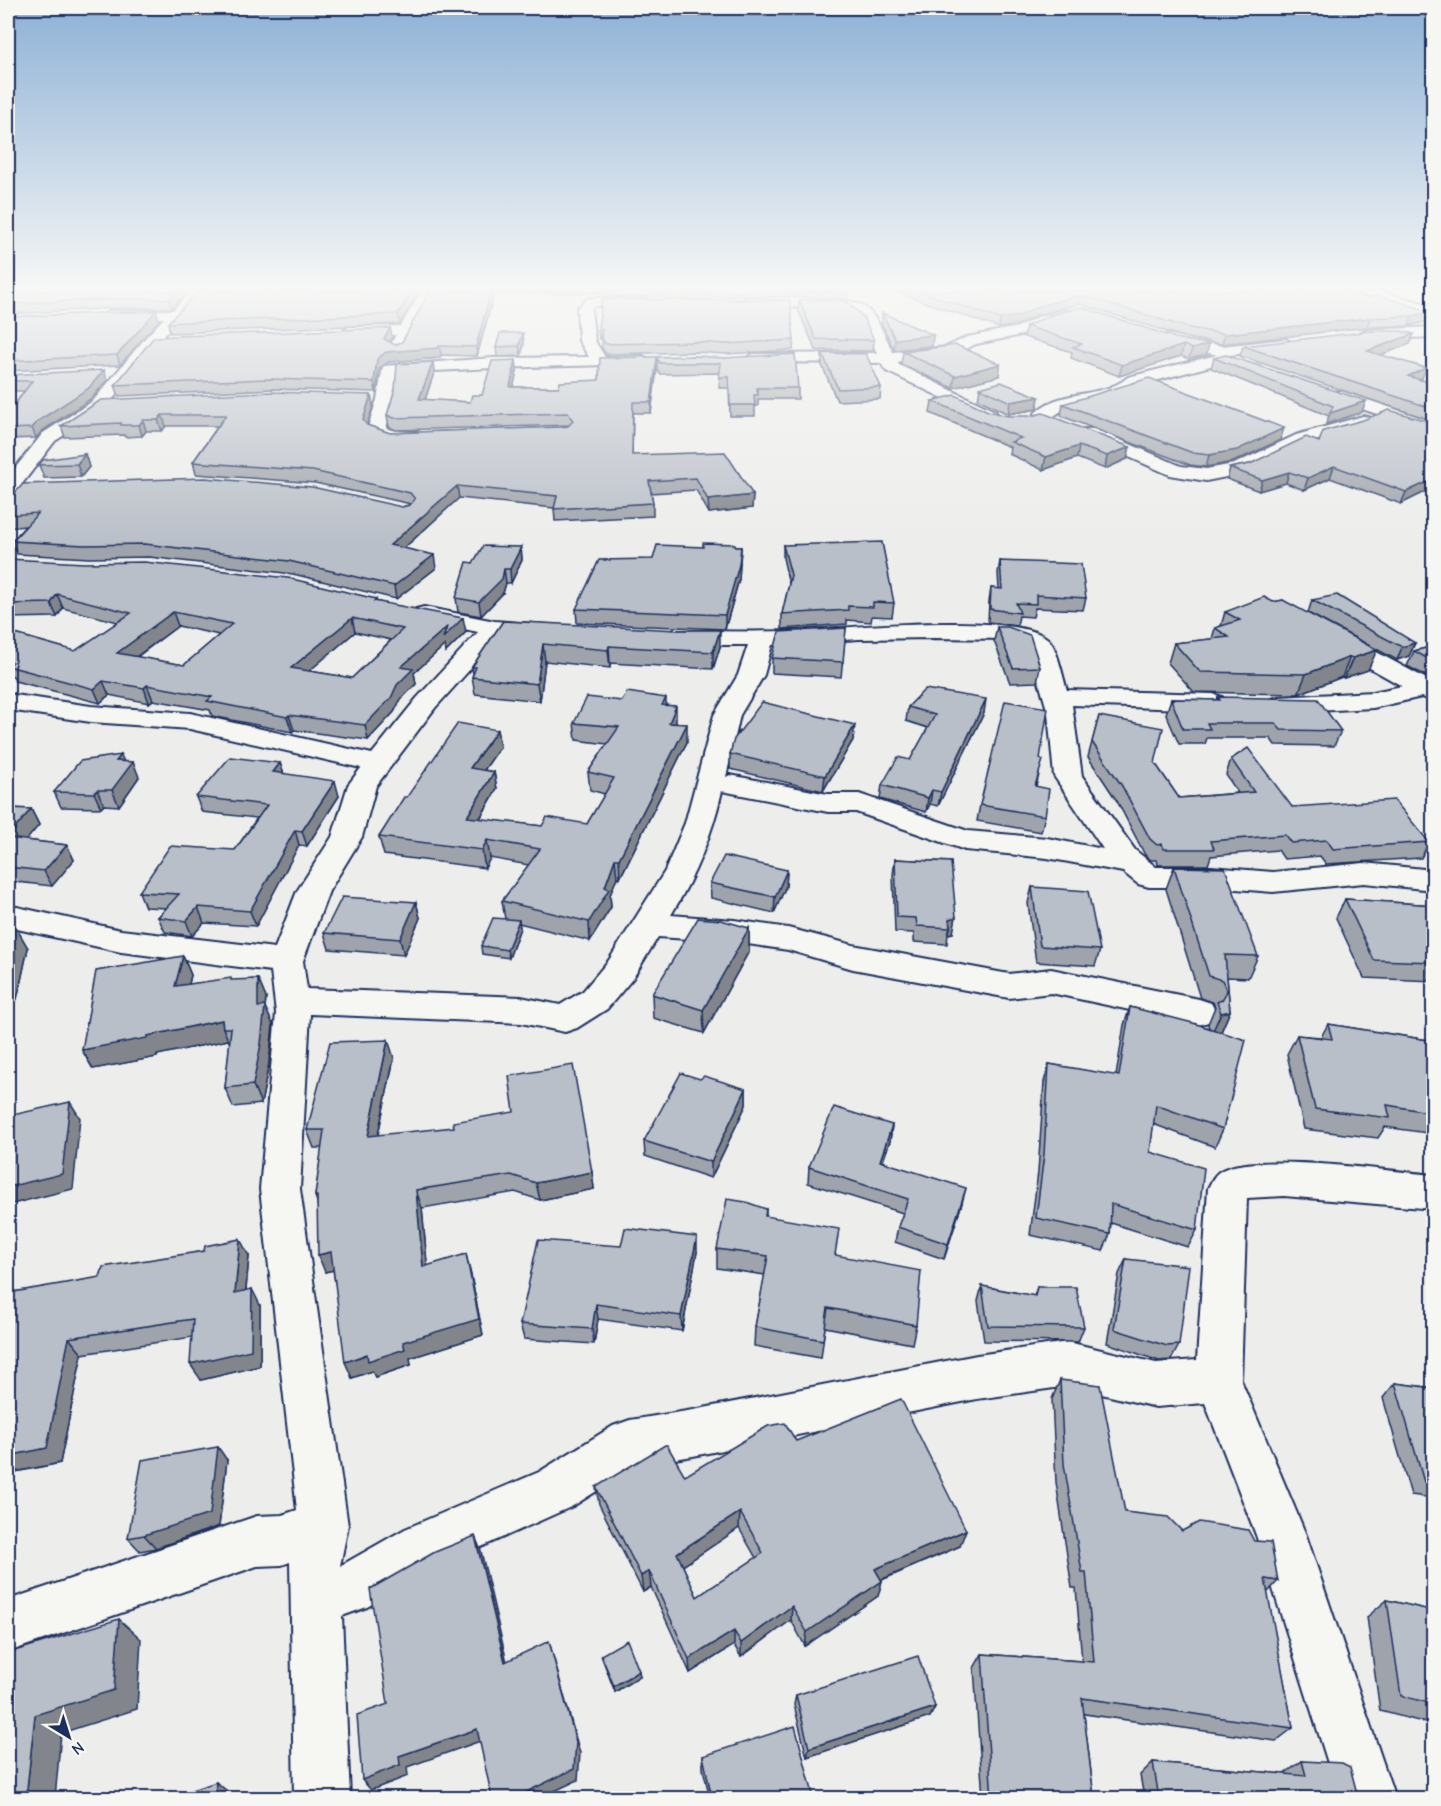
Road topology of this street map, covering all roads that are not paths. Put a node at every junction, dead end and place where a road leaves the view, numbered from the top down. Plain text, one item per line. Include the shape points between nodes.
1 (122, 375) edge
2 (388, 375) edge
3 (906, 375) edge
4 (1156, 375) edge
5 (1323, 391) edge
6 (363, 398) edge
7 (386, 399) junction
8 (123, 403) edge
9 (100, 404) junction
10 (1386, 411) junction
11 (1007, 421) edge
12 (1434, 428) edge
13 (438, 436) edge
14 (34, 486) edge
15 (9, 488) edge
16 (407, 611) edge
17 (495, 628) junction
18 (1314, 628) edge
19 (563, 632) edge
20 (655, 636) edge
21 (762, 638) junction
22 (1430, 691) edge
23 (1057, 697) junction
24 (8, 702) edge
25 (377, 763) junction
26 (729, 784) dead end
27 (1091, 811) junction
28 (1041, 848) junction
29 (1133, 864) junction
30 (1434, 880) edge
31 (8, 916) edge
32 (649, 925) junction
33 (286, 961) junction
34 (300, 1001) dead end
35 (1199, 1012) dead end
36 (1434, 1192) edge
37 (1218, 1380) junction
38 (323, 1526) junction
39 (316, 1598) junction
40 (8, 1626) edge
41 (322, 1798) edge
42 (1367, 1798) edge

1 - 9 street
2 - 7 street
3 - 11 street
4 - 10 street via 1134,381 1124,390 1062,404 1034,419 1067,425 1177,471 1206,475 1239,469 1302,439
5 - 10 street
6 - 7 street
7 - 13 street via 376,430 393,438
8 - 9 street
9 - 15 street via 49,437
10 - 12 street
14 - 15 street
16 - 17 street
17 - 19 street
17 - 25 street
18 - 22 street
20 - 21 street
21 - 23 street via 887,630 1006,632 1040,644
21 - 32 street via 751,675 727,715 700,823 680,871
22 - 23 street via 1373,700 1289,705
23 - 27 street via 1068,776
24 - 25 street via 91,714 190,721
25 - 33 street via 362,785 347,837 313,891
26 - 28 street via 828,803 859,803 965,840
27 - 28 street via 1070,835
27 - 29 street
28 - 29 street
29 - 30 street via 1149,877 1273,882 1364,873
31 - 33 street via 121,941
32 - 34 street via 595,1000 565,1020 520,1010
32 - 35 street via 788,939 853,957 1009,986 1051,981
33 - 38 street via 293,1013 280,1190
36 - 37 street via 1284,1179 1235,1182 1228,1188
37 - 39 street via 1156,1385 1068,1364 977,1377 630,1443 556,1489 423,1547 349,1589
37 - 42 street via 1281,1535
38 - 39 street via 315,1561
38 - 40 street via 282,1540 258,1541
39 - 41 street

